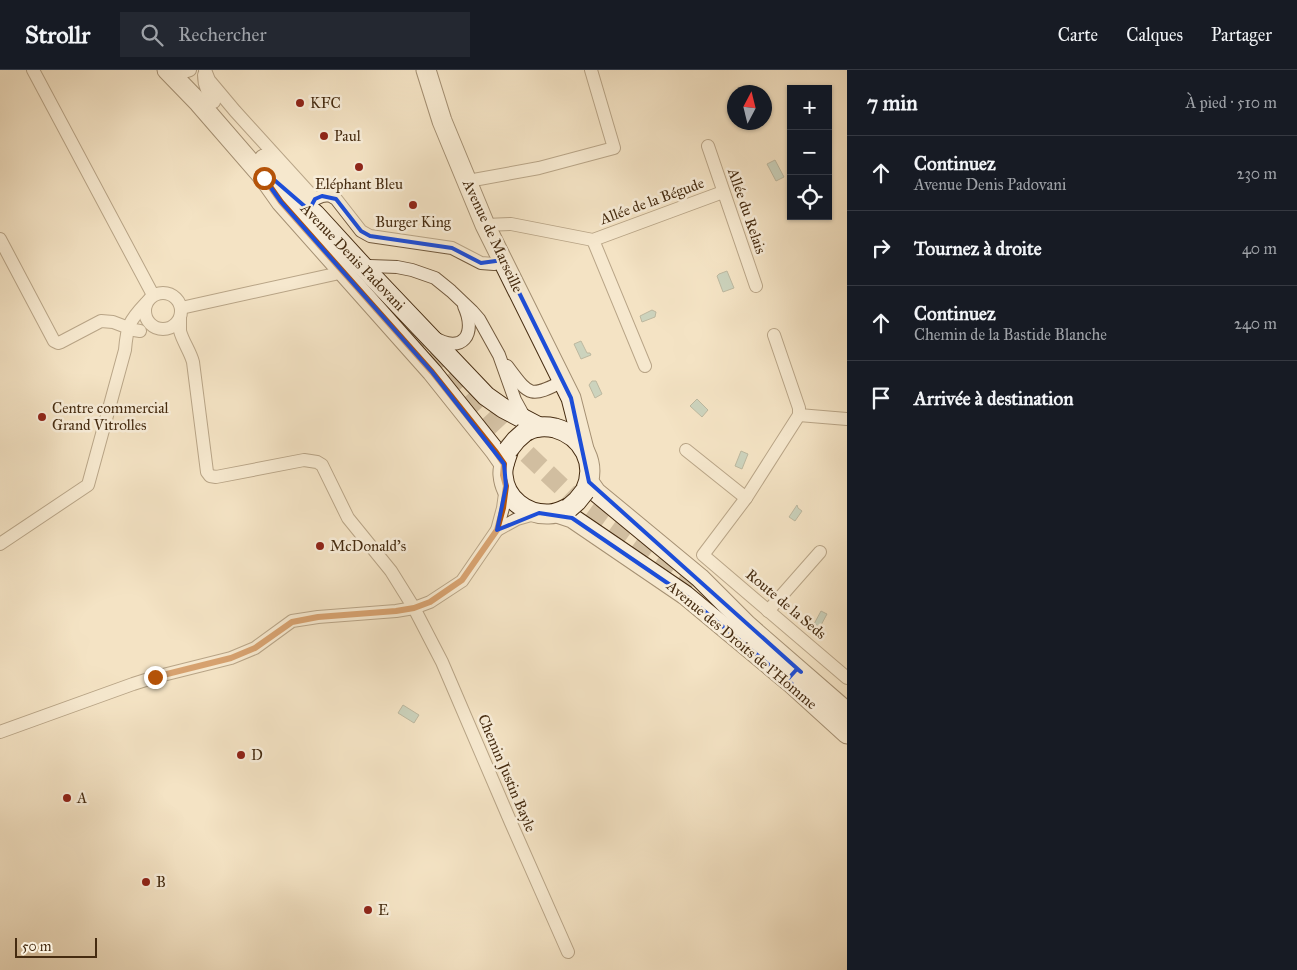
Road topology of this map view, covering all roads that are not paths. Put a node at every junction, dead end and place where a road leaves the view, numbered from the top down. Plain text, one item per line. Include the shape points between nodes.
1 (33, 70) edge
2 (179, 70) edge
3 (205, 70) edge
4 (426, 70) edge
5 (591, 70) edge
6 (206, 103) junction
7 (708, 146) dead end
8 (264, 178) junction
9 (468, 181) junction
10 (723, 192) junction
11 (311, 206) junction
12 (485, 225) junction
13 (0, 239) edge
14 (593, 240) junction
15 (503, 260) junction
16 (370, 266) dead end
17 (336, 274) dead end
18 (756, 286) dead end
19 (149, 299) junction
20 (463, 303) junction
21 (180, 313) junction
22 (158, 328) junction
23 (134, 329) junction
24 (427, 334) junction
25 (774, 336) dead end
26 (185, 344) junction
27 (499, 355) junction
28 (645, 366) dead end
29 (567, 390) junction
30 (799, 415) junction
31 (847, 418) edge
32 (535, 427) junction
33 (584, 449) junction
34 (686, 450) dead end
35 (506, 457) junction
36 (506, 486) junction
37 (587, 486) junction
38 (746, 498) junction
39 (555, 511) junction
40 (497, 530) junction
41 (0, 544) edge
42 (820, 552) dead end
43 (414, 608) junction
44 (768, 611) junction
45 (796, 678) junction
46 (847, 678) edge
47 (847, 712) edge
48 (0, 732) edge
49 (847, 734) edge
50 (568, 952) dead end

1 - 19 street
2 - 6 main road, Avenue Denis Padovani
3 - 6 street
3 - 11 street via 209,80
4 - 9 main road, Avenue de Marseille via 442,121
5 - 9 street via 614,148 539,168
6 - 8 main road, Avenue Denis Padovani
6 - 11 main road, Avenue Denis Padovani
7 - 10 street, Allée du Relais
8 - 11 main road via 284,196 376,300 392,312 325,234
8 - 35 main road, Avenue Denis Padovani via 281,202 432,372 495,451
9 - 12 main road, Avenue de Marseille
10 - 14 street, Allée de la Bégude
10 - 18 street, Allée du Relais
11 - 15 street via 322,196 329,195 336,199 361,231 370,236 452,248 481,263 494,264
11 - 24 main road, Avenue Denis Padovani via 369,274
12 - 14 street, Allée de la Bégude via 512,224
12 - 15 main road, Avenue de Marseille
13 - 23 street via 54,341 61,342 101,321
14 - 28 street, Allée de la Bégude
15 - 29 main road, Avenue de Marseille
16 - 20 street via 397,267 435,278
17 - 21 street
19 - 21 street via 169,293 177,299
19 - 22 street via 144,314 150,324
19 - 23 street via 134,316
20 - 24 street via 469,329 464,341 449,344
20 - 27 street via 479,318
21 - 22 street via 173,326
21 - 26 street via 180,331
22 - 23 street
22 - 26 street
23 - 41 street via 125,350 88,485
24 - 32 main road, Avenue Denis Padovani via 486,396
25 - 30 street
26 - 43 street, Chemin Justin Bayle via 192,362 210,476 304,460 317,462 325,469 348,518 391,571
27 - 29 street via 528,391
27 - 32 street via 515,400
29 - 32 main road via 569,408 564,417 557,424
29 - 33 main road, Avenue de Marseille
30 - 31 street
30 - 38 street
32 - 33 main road via 564,431
32 - 35 main road, bridge via 516,440
33 - 37 main road via 590,474
34 - 38 street
35 - 36 main road via 503,475
36 - 39 main road via 511,497 527,510
36 - 40 street
37 - 39 main road, bridge via 577,501
37 - 45 main road, Avenue des Droits de l'Homme via 700,578
38 - 44 street, Route de la Seds via 703,555
39 - 40 street via 517,519
39 - 45 main road, Avenue des Droits de l'Homme via 572,518 685,595
40 - 43 street via 462,580 430,602
42 - 44 street
43 - 48 street via 292,622 255,648 231,658 133,684
43 - 50 street, Chemin Justin Bayle via 442,662
44 - 46 street, Route de la Seds
45 - 45 main road via 692,587
45 - 47 main road, Avenue des Droits de l'Homme
45 - 49 main road, Avenue des Droits de l'Homme

